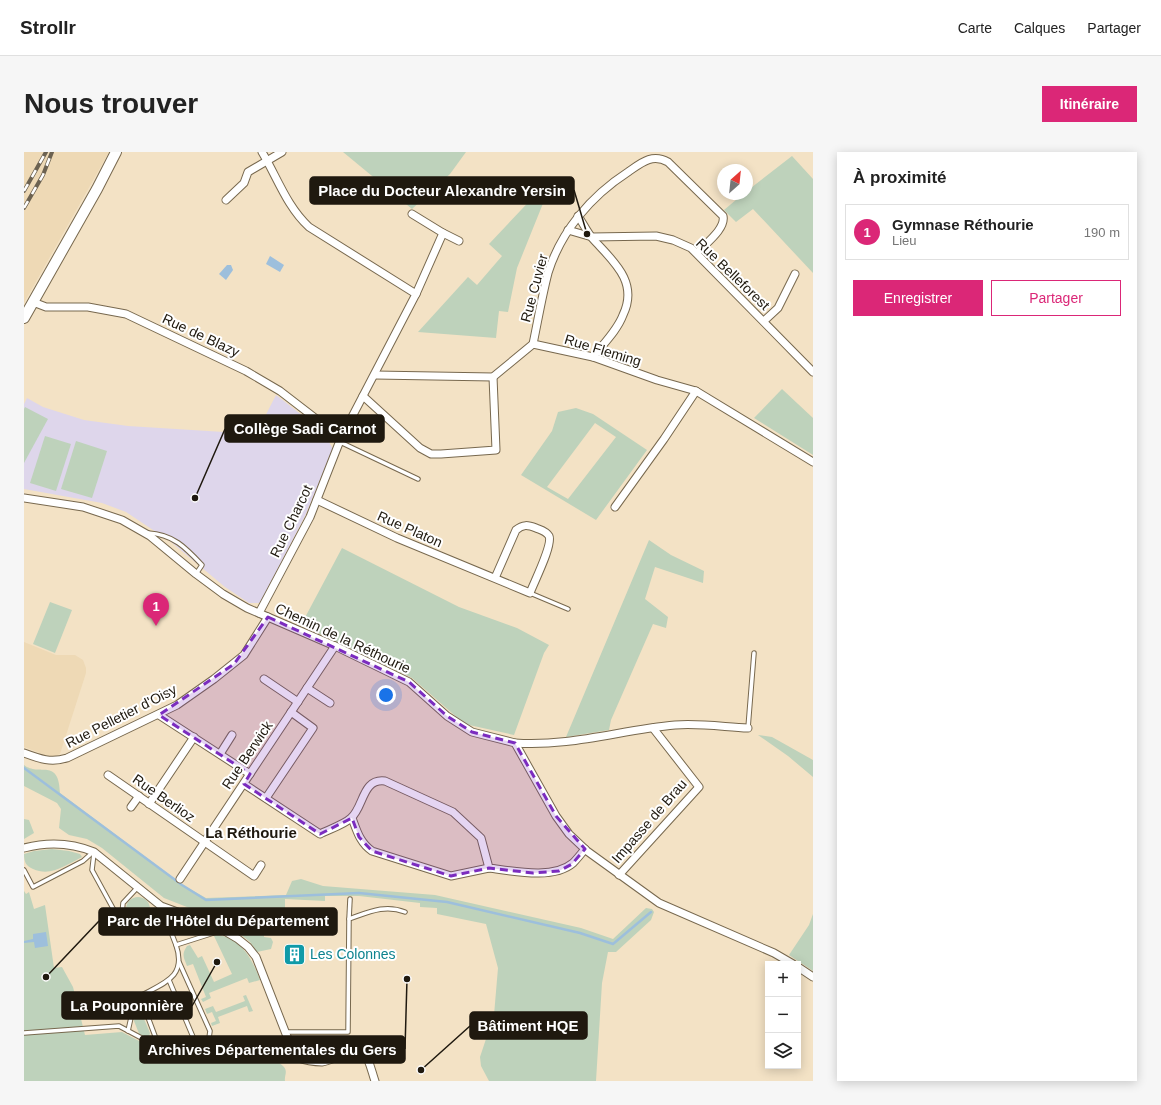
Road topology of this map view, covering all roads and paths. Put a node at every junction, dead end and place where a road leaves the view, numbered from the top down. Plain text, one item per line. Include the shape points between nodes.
1 (116, 152) edge
2 (262, 152) edge
3 (282, 152) edge
4 (268, 162) junction
5 (226, 200) dead end
6 (412, 214) dead end
7 (578, 216) junction
8 (568, 230) junction
9 (443, 233) junction
10 (592, 237) junction
11 (459, 240) dead end
12 (697, 253) junction
13 (795, 274) dead end
14 (416, 294) junction
15 (33, 302) junction
16 (24, 318) edge
17 (764, 322) junction
18 (533, 344) junction
19 (592, 357) junction
20 (813, 372) edge
21 (375, 374) junction
22 (493, 377) junction
23 (696, 391) junction
24 (363, 396) junction
25 (341, 440) junction
26 (813, 462) edge
27 (418, 479) dead end
28 (24, 498) edge
29 (317, 500) junction
30 (615, 507) dead end
31 (145, 532) junction
32 (196, 574) junction
33 (495, 578) junction
34 (530, 593) junction
35 (568, 609) dead end
36 (259, 613) junction
37 (268, 617) junction
38 (335, 646) junction
39 (754, 653) dead end
40 (264, 679) dead end
41 (307, 688) junction
42 (298, 702) junction
43 (330, 703) dead end
44 (291, 712) junction
45 (159, 714) junction
46 (653, 728) junction
47 (748, 728) joint
48 (232, 735) dead end
49 (194, 737) junction
50 (515, 743) junction
51 (24, 754) edge
52 (220, 754) junction
53 (250, 774) junction
54 (108, 775) dead end
55 (244, 784) junction
56 (139, 796) junction
57 (266, 798) junction
58 (149, 804) junction
59 (131, 807) dead end
60 (352, 818) junction
61 (205, 843) junction
62 (24, 848) edge
63 (585, 849) junction
64 (94, 852) junction
65 (261, 866) dead end
66 (489, 868) junction
67 (24, 870) edge
68 (619, 875) junction
69 (180, 879) dead end
70 (137, 888) junction
71 (350, 899) dead end
72 (161, 906) junction
73 (405, 912) dead end
74 (349, 918) junction
75 (128, 921) junction
76 (224, 930) junction
77 (176, 944) junction
78 (788, 961) edge
79 (179, 962) junction
80 (801, 969) edge
81 (813, 977) edge
82 (169, 980) junction
83 (140, 996) junction
84 (128, 1031) junction
85 (285, 1032) junction
86 (24, 1033) edge
87 (149, 1042) junction
88 (196, 1044) junction
89 (374, 1081) edge

1 - 15 street
2 - 4 street
3 - 4 street
4 - 5 street via 248,172 244,183
4 - 14 street via 294,211 308,227
6 - 9 street
7 - 8 street, Rue Cuvier
7 - 10 street
7 - 12 street, Rue Cuvier via 619,178 648,159 662,159 723,216 723,223 719,229
8 - 10 street, Rue Belleforest
8 - 18 street, Rue Cuvier via 548,272
9 - 11 street
9 - 14 street, Rue Charcot
10 - 12 street, Rue Belleforest via 660,237 682,244
10 - 19 street via 620,268 628,292 623,317
12 - 17 street, Rue Belleforest
13 - 17 street via 778,308
14 - 21 street, Rue Charcot
15 - 16 street
15 - 25 street, Rue de Blazy via 46,307 88,307 126,314 246,371 280,391
17 - 20 street, Rue Belleforest
18 - 19 street, Rue Fleming
18 - 22 street
19 - 23 street, Rue Fleming
21 - 22 street
21 - 24 street, Rue Charcot
22 - 24 street via 496,450 431,454 420,448
23 - 26 street, Rue Fleming
23 - 30 street
24 - 25 street, Rue Charcot
25 - 27 lane
25 - 29 street, Rue Charcot
28 - 31 street, Chemin de la Réthourie via 103,512
29 - 33 street, Rue Platon via 397,538
29 - 36 street, Rue Charcot
31 - 32 street, Chemin de la Réthourie
31 - 32 lane via 161,533 186,548 202,565
32 - 36 street, Chemin de la Réthourie via 223,594
33 - 34 street, Rue Platon
33 - 34 street via 516,530 529,525 546,532 550,540
34 - 35 lane
36 - 37 street, Chemin de la Réthourie
37 - 38 street, Chemin de la Réthourie
37 - 45 street, Rue Pelletier d'Oisy via 244,655 234,664 177,705
38 - 41 street, Rue Berwick
38 - 50 street, Chemin de la Réthourie via 409,682 447,716 472,732
39 - 47 lane
40 - 42 street
41 - 42 street, Rue Berwick
41 - 43 street
42 - 44 street, Rue Berwick
44 - 53 street, Rue Berwick
44 - 57 street via 313,728
45 - 49 street
45 - 51 street, Rue Pelletier d'Oisy via 57,761 43,761
46 - 47 street, Chemin de la Réthourie via 677,725
46 - 50 street, Chemin de la Réthourie via 574,742
46 - 68 street, Impasse de Brau via 699,787
48 - 52 street
49 - 52 street
49 - 58 street
50 - 63 street via 556,816 569,834
52 - 53 street
53 - 55 street, Rue Berwick
54 - 56 street, Rue Berlioz
55 - 57 street
55 - 61 street, Rue Berwick
56 - 58 street, Rue Berlioz
56 - 59 street
57 - 60 street via 320,834
58 - 61 street, Rue Berlioz
60 - 66 street via 362,842 372,851 451,876
60 - 66 street via 372,783 385,781 454,812 481,838
61 - 65 street, Rue Berlioz via 254,876
61 - 69 street, Rue Berwick
62 - 64 street via 48,844 70,845
63 - 66 street via 572,864 559,871 532,873
63 - 68 street
64 - 67 lane via 83,861 33,887
64 - 70 street
64 - 75 lane via 92,870 115,912
68 - 78 street via 659,903
70 - 72 street
70 - 75 lane via 123,903 124,916
71 - 74 lane
72 - 75 lane via 145,923 139,925
72 - 76 street
72 - 77 lane
73 - 74 lane via 395,908 381,908
74 - 85 lane via 348,1032
76 - 77 lane
76 - 85 street via 248,947 256,957
77 - 79 lane
79 - 82 lane
79 - 88 lane via 210,1031 206,1041
80 - 81 street
82 - 83 lane
82 - 88 lane
83 - 84 lane via 134,1004
83 - 87 lane via 155,1036
84 - 86 lane via 119,1026
84 - 87 lane
85 - 89 street via 295,1057 309,1061 322,1062 352,1050 361,1051 365,1054
87 - 88 lane via 168,1049

